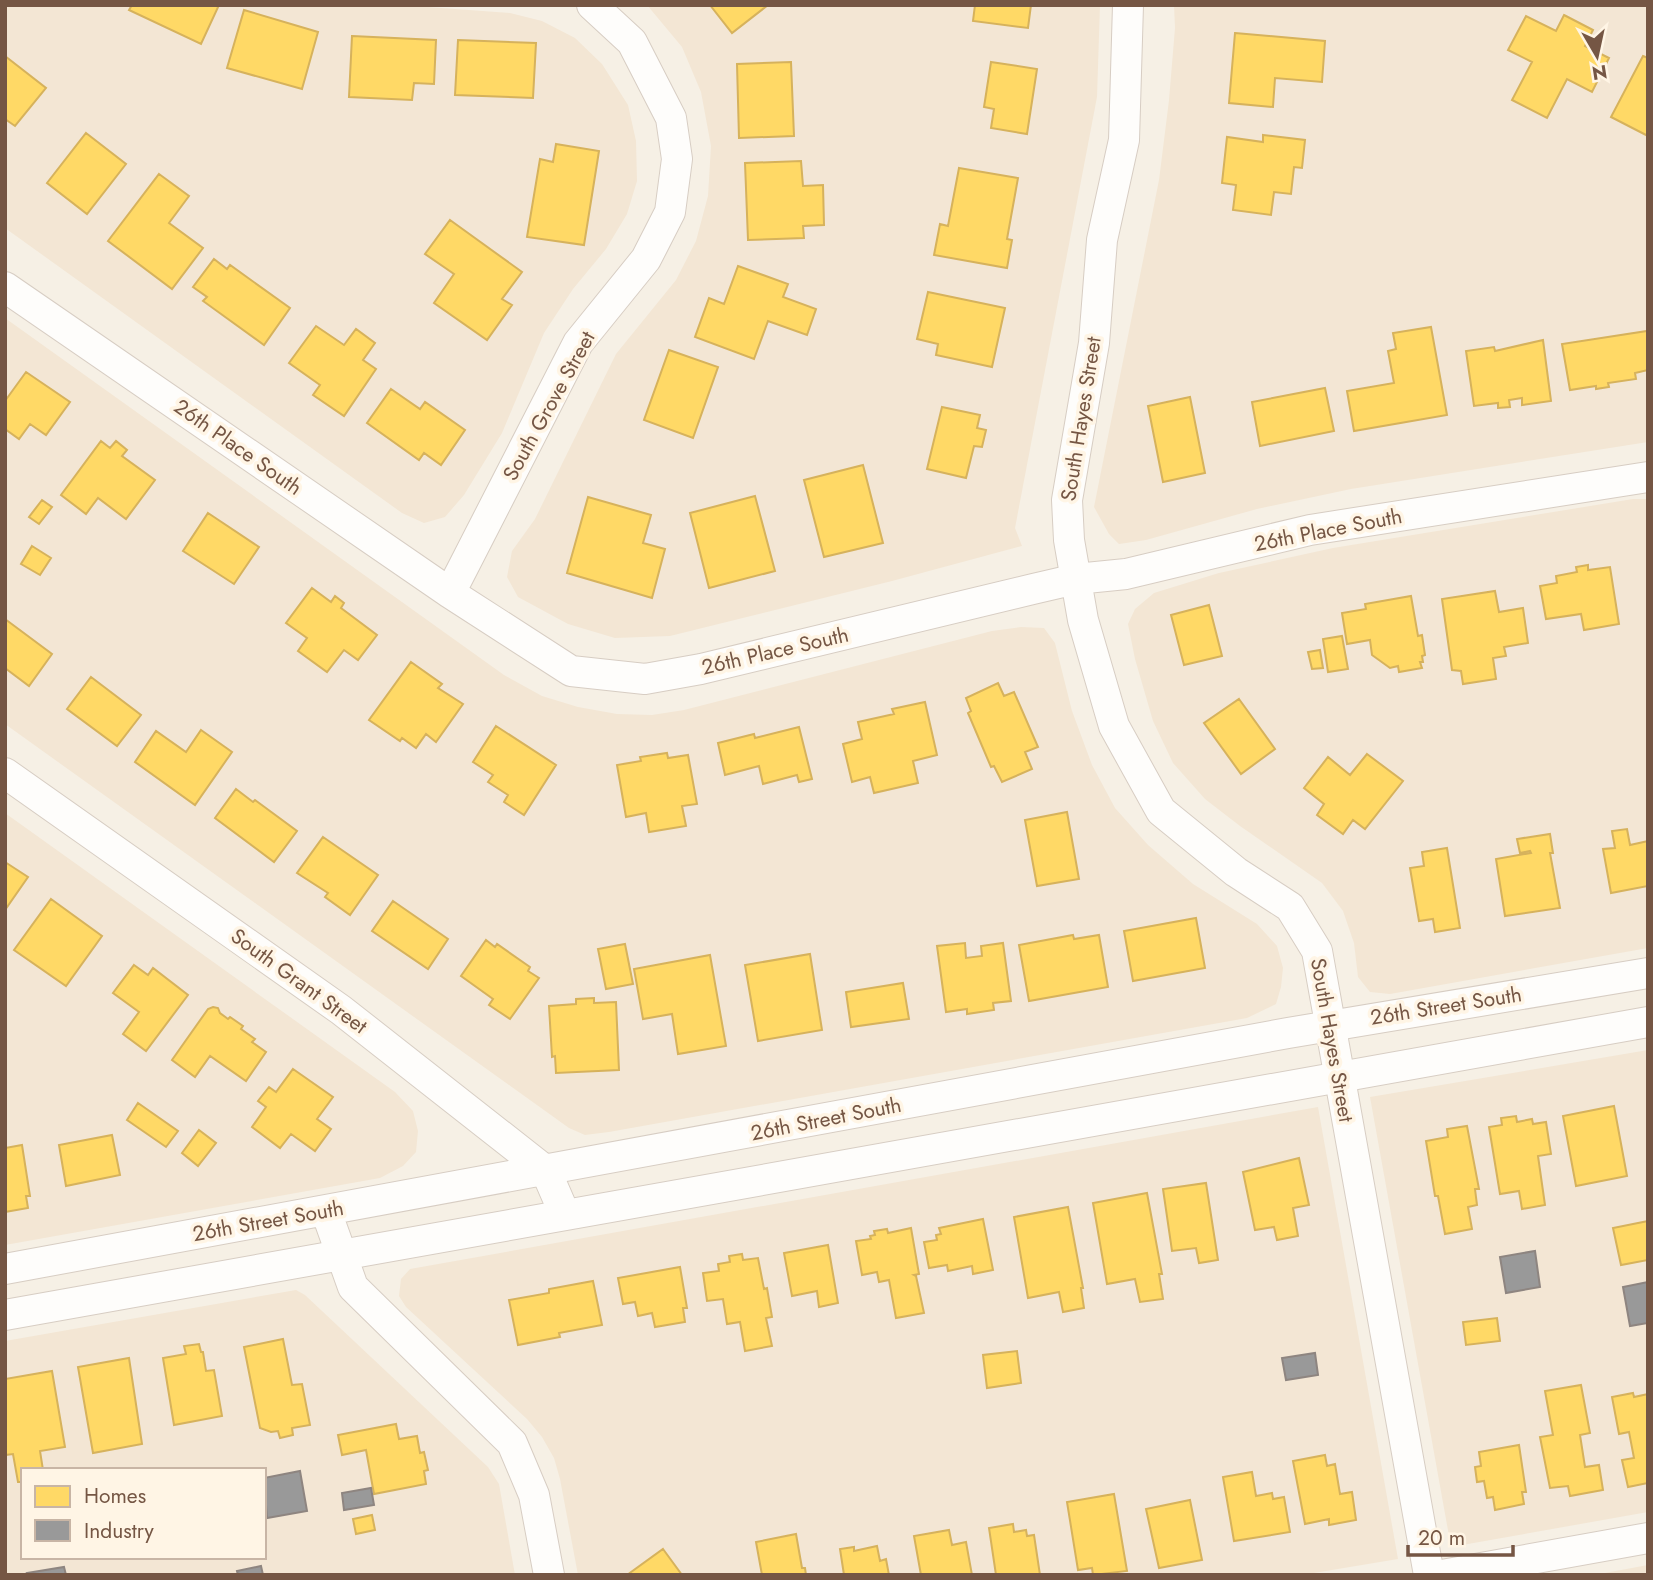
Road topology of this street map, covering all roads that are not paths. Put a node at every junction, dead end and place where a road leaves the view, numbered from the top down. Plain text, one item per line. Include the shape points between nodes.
1 (592, 5) edge
2 (1128, 5) edge
3 (5, 287) edge
4 (1648, 477) edge
5 (1076, 579) junction
6 (450, 593) junction
7 (5, 773) edge
8 (1648, 973) edge
9 (1648, 1022) edge
10 (1329, 1026) junction
11 (1340, 1076) junction
12 (547, 1171) junction
13 (326, 1211) junction
14 (565, 1214) junction
15 (342, 1255) junction
16 (5, 1269) edge
17 (5, 1315) edge
18 (1648, 1538) edge
19 (548, 1575) edge
20 (1429, 1575) edge
21 (1442, 1575) edge

1 - 6 street, South Grove Street via 632,42 671,118 677,159 670,212 646,258 578,343
2 - 5 street, South Hayes Street via 1124,140 1102,240 1094,343 1067,500
3 - 6 street, 26th Place South
4 - 5 street, 26th Place South via 1310,530 1126,574
5 - 6 street, 26th Place South via 645,679 571,671
5 - 10 street, South Hayes Street via 1114,726 1161,811 1236,872 1290,907 1317,951
7 - 12 street, South Grant Street via 341,1010
8 - 10 street, 26th Street South
9 - 11 street
10 - 11 street, South Hayes Street
10 - 12 street, 26th Street South
11 - 14 street
11 - 20 street, South Hayes Street
12 - 13 street, 26th Street South
12 - 14 street, South Grant Street
13 - 15 street
13 - 16 street, 26th Street South
14 - 15 street
15 - 17 street
15 - 19 street via 353,1287 512,1443 534,1495
18 - 21 street

